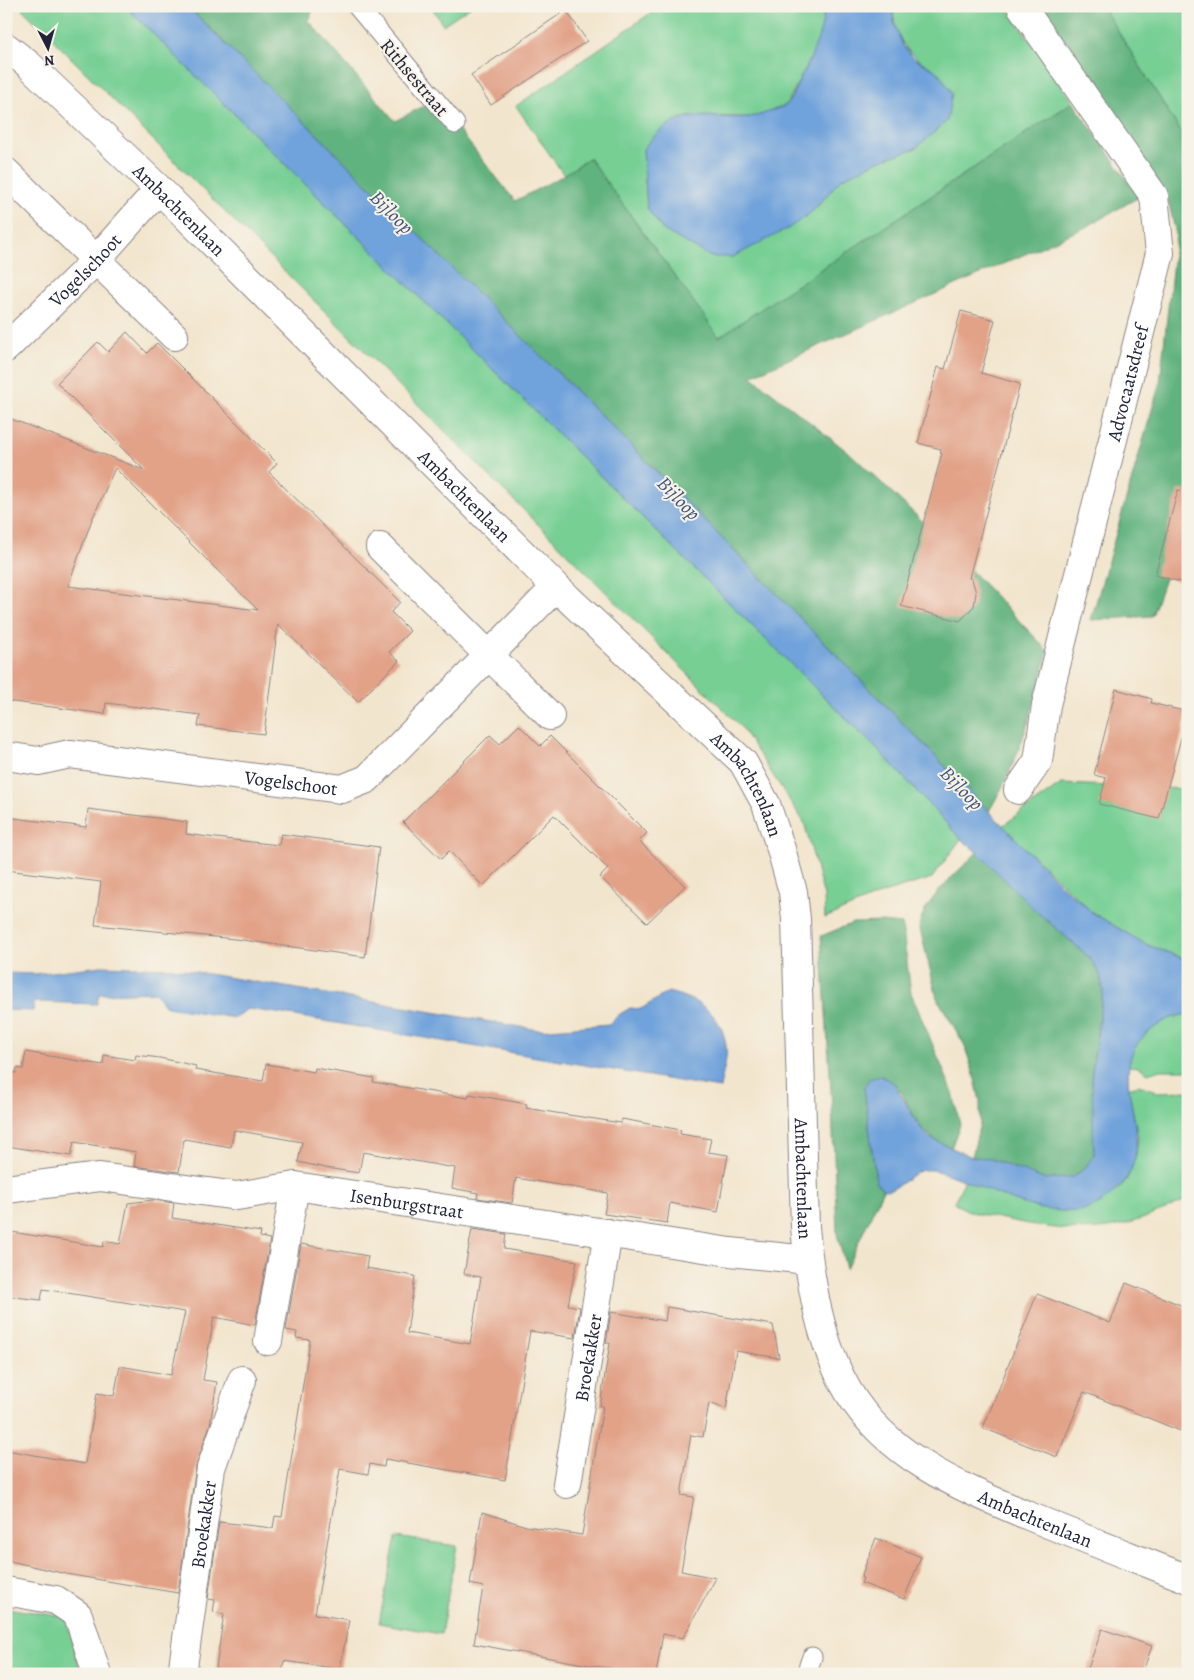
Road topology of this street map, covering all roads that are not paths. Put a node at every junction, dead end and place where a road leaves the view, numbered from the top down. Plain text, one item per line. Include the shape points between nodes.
1 (357, 6) edge
2 (1021, 6) edge
3 (6, 32) edge
4 (6, 47) edge
5 (28, 64) junction
6 (455, 124) dead end
7 (6, 172) edge
8 (159, 189) junction
9 (96, 260) junction
10 (174, 336) dead end
11 (6, 348) edge
12 (380, 547) dead end
13 (556, 587) junction
14 (489, 655) junction
15 (550, 716) dead end
16 (6, 756) edge
17 (1018, 790) dead end
18 (295, 1186) junction
19 (6, 1189) edge
20 (608, 1233) junction
21 (808, 1260) junction
22 (268, 1341) dead end
23 (242, 1380) dead end
24 (566, 1484) dead end
25 (1188, 1579) edge
26 (6, 1591) edge
27 (97, 1674) edge
28 (182, 1674) edge

1 - 6 lane, Rithsestraat
2 - 17 street, Advocaatsdreef via 1154,196 1160,253 1046,705 1038,761
3 - 5 street, Ambachtenlaan
4 - 5 street, Ambachtenlaan
5 - 8 street, Ambachtenlaan
7 - 9 street
8 - 9 street, Vogelschoot
8 - 13 street, Ambachtenlaan
9 - 10 street
9 - 11 street, Vogelschoot
12 - 14 street
13 - 14 street, Vogelschoot
13 - 21 street, Ambachtenlaan via 743,762 766,804 790,884 796,919
14 - 15 street
14 - 16 street, Vogelschoot via 367,778 342,789 70,754 38,761
18 - 19 street, Isenburgstraat via 237,1196 100,1177
18 - 20 street, Isenburgstraat
18 - 22 street
20 - 21 street, Isenburgstraat via 730,1252
20 - 24 street, Broekakker
21 - 25 street, Ambachtenlaan via 823,1330 845,1385 870,1419 909,1456 955,1484
23 - 28 street, Broekakker via 211,1468
26 - 27 street via 56,1600 78,1615

